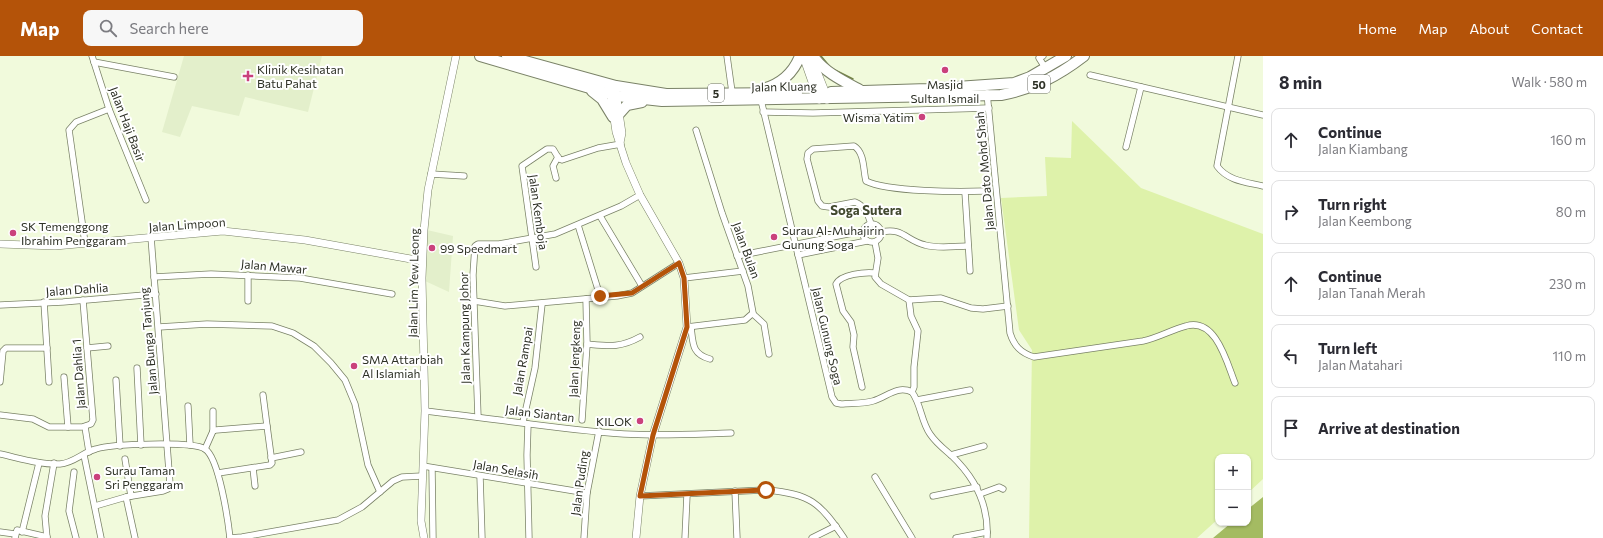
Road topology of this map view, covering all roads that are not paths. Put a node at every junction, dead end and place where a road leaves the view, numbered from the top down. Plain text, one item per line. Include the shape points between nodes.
1 (92, 56) edge
2 (456, 56) edge
3 (480, 56) edge
4 (727, 56) edge
5 (800, 56) edge
6 (804, 56) edge
7 (810, 56) edge
8 (813, 56) edge
9 (1043, 56) edge
10 (1066, 56) edge
11 (1084, 56) edge
12 (1238, 56) edge
13 (513, 57) edge
14 (94, 62) junction
15 (1046, 69) junction
16 (1090, 75) dead end
17 (174, 77) dead end
18 (585, 86) junction
19 (1141, 87) junction
20 (613, 90) junction
21 (861, 91) junction
22 (987, 91) junction
23 (732, 92) junction
24 (747, 92) junction
25 (822, 96) junction
26 (761, 100) junction
27 (662, 101) junction
28 (1228, 106) junction
29 (989, 108) junction
30 (108, 109) junction
31 (763, 112) junction
32 (616, 115) junction
33 (1263, 115) edge
34 (696, 130) dead end
35 (620, 144) junction
36 (1126, 146) dead end
37 (558, 157) junction
38 (431, 174) junction
39 (464, 176) dead end
40 (556, 178) dead end
41 (1263, 186) edge
42 (986, 191) dead end
43 (964, 192) junction
44 (640, 195) junction
45 (146, 200) dead end
46 (600, 216) junction
47 (871, 224) junction
48 (578, 225) junction
49 (863, 231) junction
50 (882, 232) junction
51 (151, 237) junction
52 (533, 239) junction
53 (867, 240) junction
54 (875, 242) junction
55 (85, 243) junction
56 (0, 244) edge
57 (796, 246) junction
58 (968, 246) junction
59 (798, 255) junction
60 (737, 256) junction
61 (422, 261) junction
62 (679, 263) junction
63 (536, 267) dead end
64 (743, 271) junction
65 (970, 271) dead end
66 (875, 272) junction
67 (248, 275) junction
68 (154, 277) junction
69 (684, 278) junction
70 (642, 286) junction
71 (156, 294) junction
72 (392, 294) dead end
73 (600, 296) junction
74 (586, 299) junction
75 (83, 300) junction
76 (909, 300) junction
77 (248, 301) dead end
78 (474, 301) junction
79 (44, 302) junction
80 (542, 304) junction
81 (0, 305) edge
82 (1008, 306) junction
83 (753, 314) junction
84 (159, 327) junction
85 (689, 327) junction
86 (640, 337) dead end
87 (587, 344) junction
88 (108, 346) dead end
89 (47, 348) junction
90 (87, 348) junction
91 (769, 354) dead end
92 (710, 359) dead end
93 (137, 368) dead end
94 (64, 377) dead end
95 (116, 380) dead end
96 (0, 382) edge
97 (50, 382) dead end
98 (1235, 383) dead end
99 (862, 387) dead end
100 (970, 390) dead end
101 (912, 392) junction
102 (263, 395) dead end
103 (917, 400) junction
104 (188, 406) dead end
105 (213, 411) dead end
106 (425, 411) junction
107 (0, 415) edge
108 (478, 417) junction
109 (582, 420) dead end
110 (525, 423) junction
111 (267, 426) junction
112 (68, 427) junction
113 (85, 427) junction
114 (598, 431) junction
115 (213, 432) junction
116 (731, 433) dead end
117 (653, 435) junction
118 (168, 443) junction
119 (141, 445) junction
120 (190, 445) junction
121 (120, 446) junction
122 (984, 446) dead end
123 (205, 449) junction
124 (301, 452) dead end
125 (87, 453) junction
126 (0, 454) edge
127 (951, 455) junction
128 (271, 458) junction
129 (125, 459) dead end
130 (39, 462) junction
131 (54, 463) junction
132 (423, 466) junction
133 (253, 468) junction
134 (432, 468) junction
135 (74, 472) dead end
136 (218, 473) junction
137 (422, 476) junction
138 (480, 476) junction
139 (875, 477) dead end
140 (528, 484) junction
141 (256, 486) dead end
142 (977, 487) junction
143 (1003, 489) dead end
144 (735, 491) junction
145 (380, 492) junction
146 (587, 493) junction
147 (980, 494) junction
148 (687, 495) junction
149 (128, 496) junction
150 (640, 496) junction
151 (933, 496) dead end
152 (94, 506) junction
153 (836, 526) junction
154 (0, 532) edge
155 (22, 532) junction
156 (987, 535) edge
157 (15, 536) edge
158 (47, 537) edge
159 (76, 538) edge
160 (101, 538) edge
161 (135, 538) edge
162 (230, 538) edge
163 (424, 538) edge
164 (434, 538) edge
165 (482, 538) edge
166 (529, 538) edge
167 (584, 538) edge
168 (636, 538) edge
169 (685, 538) edge
170 (737, 538) edge
171 (812, 538) edge
172 (844, 538) edge
173 (912, 538) edge
174 (956, 538) edge

1 - 14 street, Jalan Haji Basir
2 - 38 street, Jalan Lim Yew Leong
3 - 18 highway, Jalan Kluang / 5
4 - 23 street
5 - 24 highway via 791,73 778,84
6 - 25 main road
7 - 25 main road
8 - 21 highway via 837,78
9 - 15 street via 1040,58
10 - 15 highway, Jalan Kluang / 50
11 - 22 highway, Jalan Kluang / 50 via 1054,77 1020,91
12 - 28 street
13 - 20 highway, Jalan Kluang / 5
14 - 17 street
14 - 30 street, Jalan Haji Basir
15 - 22 highway, Jalan Kluang / 50
16 - 19 street
18 - 20 highway, Jalan Kluang / 5
18 - 32 highway via 602,99
19 - 28 street
19 - 36 street
20 - 23 highway, Jalan Kluang / 5 via 666,94
20 - 27 highway, Jalan Kluang / 5
20 - 32 street
21 - 22 highway, Jalan Kluang / 50
21 - 25 highway, Jalan Kluang / 50
22 - 25 highway, Jalan Kluang / 50
22 - 29 street, Jalan Dato Mohd Shah
23 - 24 highway, Jalan Kluang / 5
24 - 25 highway, Jalan Kluang / 5
25 - 26 highway, Jalan Kluang / 5
26 - 27 highway, Jalan Kluang / 5
26 - 31 street, Jalan Gunung Soga
27 - 32 highway via 631,103
28 - 33 street
28 - 41 street via 1217,166 1223,173 1236,180
29 - 31 street
29 - 82 street, Jalan Dato Mohd Shah
30 - 45 street, Jalan Haji Basir
30 - 55 street via 76,122 69,130
31 - 57 street, Jalan Gunung Soga
32 - 35 street via 622,133
34 - 60 street, Jalan Bulan
35 - 37 street via 598,148 564,160
35 - 44 street
37 - 40 street via 553,166
37 - 52 street, Jalan Kemboja via 550,148 543,150 522,168
38 - 39 street
38 - 61 street, Jalan Lim Yew Leong
42 - 43 street
43 - 47 street via 872,184 866,181 861,153 854,146 813,148 807,159 818,201 822,206 829,207 858,203 867,212
43 - 58 street
44 - 46 street, Jalan Kampung Johor
44 - 62 street
46 - 48 street, Jalan Kampung Johor
46 - 70 street
47 - 49 street
47 - 50 street via 879,227
48 - 52 street, Jalan Kampung Johor
48 - 73 street
49 - 53 street
49 - 57 street
50 - 54 street
50 - 58 street via 898,231 916,242 929,246
51 - 55 street, Jalan Limpoon
51 - 61 street, Jalan Limpoon via 223,230 305,240
51 - 68 street, Jalan Bunga Tanjung
52 - 63 street, Jalan Kemboja
52 - 78 street, Jalan Kampung Johor via 476,245
53 - 54 street
53 - 59 street
54 - 66 street via 878,258
55 - 56 street, Jalan Limpoon via 55,246
57 - 59 street, Jalan Gunung Soga
57 - 60 street
58 - 65 street
59 - 101 street, Jalan Gunung Soga via 832,397 836,403 873,401 901,390
60 - 64 street, Jalan Bulan
61 - 106 street, Jalan Lim Yew Leong
62 - 69 street
62 - 70 street
64 - 69 street
64 - 83 street, Jalan Bulan
66 - 76 street via 875,277 881,284
66 - 99 street via 842,279 836,284 843,311 851,322 853,347
67 - 68 street, Jalan Mawar
67 - 72 street, Jalan Mawar via 300,278
67 - 77 street
68 - 71 street, Jalan Bunga Tanjung
69 - 85 street
70 - 73 street via 632,293
71 - 75 street, Jalan Dahlia
71 - 84 street, Jalan Bunga Tanjung
73 - 74 street
74 - 80 street
74 - 87 street, Jalan Jengkeng
75 - 79 street, Jalan Dahlia
75 - 90 street, Jalan Dahlia 1
76 - 82 street via 940,298 971,308 983,309
76 - 101 street via 911,316 918,331
78 - 80 street via 505,306
78 - 108 street, Jalan Kampung Johor
79 - 81 street, Jalan Dahlia
79 - 89 street
80 - 110 street, Jalan Rampai via 535,368
82 - 98 street, Jalan Dato Mohd Shah via 1013,342 1026,354 1034,357 1143,341 1186,326 1202,327 1211,332 1217,340
83 - 85 street via 745,320
83 - 91 street via 764,324
84 - 118 street, Jalan Bunga Tanjung
84 - 145 street via 207,324 272,326 314,346 345,380 355,404 368,465
85 - 92 street via 695,350 699,355
85 - 117 street
86 - 87 street via 619,346
87 - 109 street, Jalan Jengkeng
88 - 90 street
89 - 96 street via 6,348 3,351
89 - 97 street
90 - 113 street, Jalan Dahlia 1 via 92,420 91,424
93 - 119 street
94 - 112 street
95 - 121 street
100 - 103 street
101 - 103 street
102 - 111 street
103 - 127 street via 929,433
104 - 120 street
105 - 115 street
106 - 108 street, Jalan Siantan
106 - 132 street, Jalan Lim Yew Leong
107 - 112 street, Jalan Dahlia 1 via 33,419 49,427
108 - 110 street, Jalan Siantan
110 - 114 street, Jalan Siantan
110 - 140 street, Jalan Rampai
111 - 115 street
111 - 128 street
112 - 113 street, Jalan Dahlia 1
113 - 125 street
114 - 117 street, Jalan Siantan
114 - 146 street, Jalan Puding
115 - 123 street
116 - 117 street, Jalan Siantan
117 - 150 street
118 - 119 street
118 - 120 street
118 - 149 street, Jalan Bunga Tanjung via 168,488
119 - 121 street
120 - 123 street
121 - 125 street via 97,448
122 - 127 street
123 - 136 street via 215,462
124 - 128 street
125 - 131 street via 67,463
125 - 152 street
126 - 130 street
127 - 142 street
128 - 133 street via 270,465
129 - 149 street
130 - 131 street
130 - 155 street
131 - 158 street via 45,516
132 - 134 street, Jalan Selasih
132 - 137 street, Jalan Lim Yew Leong
133 - 136 street
133 - 141 street
134 - 138 street, Jalan Selasih
134 - 164 street
135 - 159 street via 68,511
136 - 162 street
137 - 145 street via 402,477
137 - 163 street, Jalan Lim Yew Leong via 421,521
138 - 140 street, Jalan Selasih
138 - 165 street
139 - 173 street
140 - 146 street, Jalan Selasih
140 - 166 street, Jalan Rampai
142 - 147 street
142 - 151 street
143 - 147 street via 999,487
144 - 148 street
144 - 153 street via 784,491 800,496 823,509
144 - 170 street
145 - 162 street via 354,512 338,520
146 - 167 street, Jalan Puding
147 - 156 street via 986,508
148 - 150 street
148 - 169 street
149 - 152 street
149 - 161 street
150 - 168 street
152 - 160 street
153 - 171 street
153 - 172 street
154 - 157 street
155 - 157 street via 17,530
155 - 158 street
156 - 174 street

